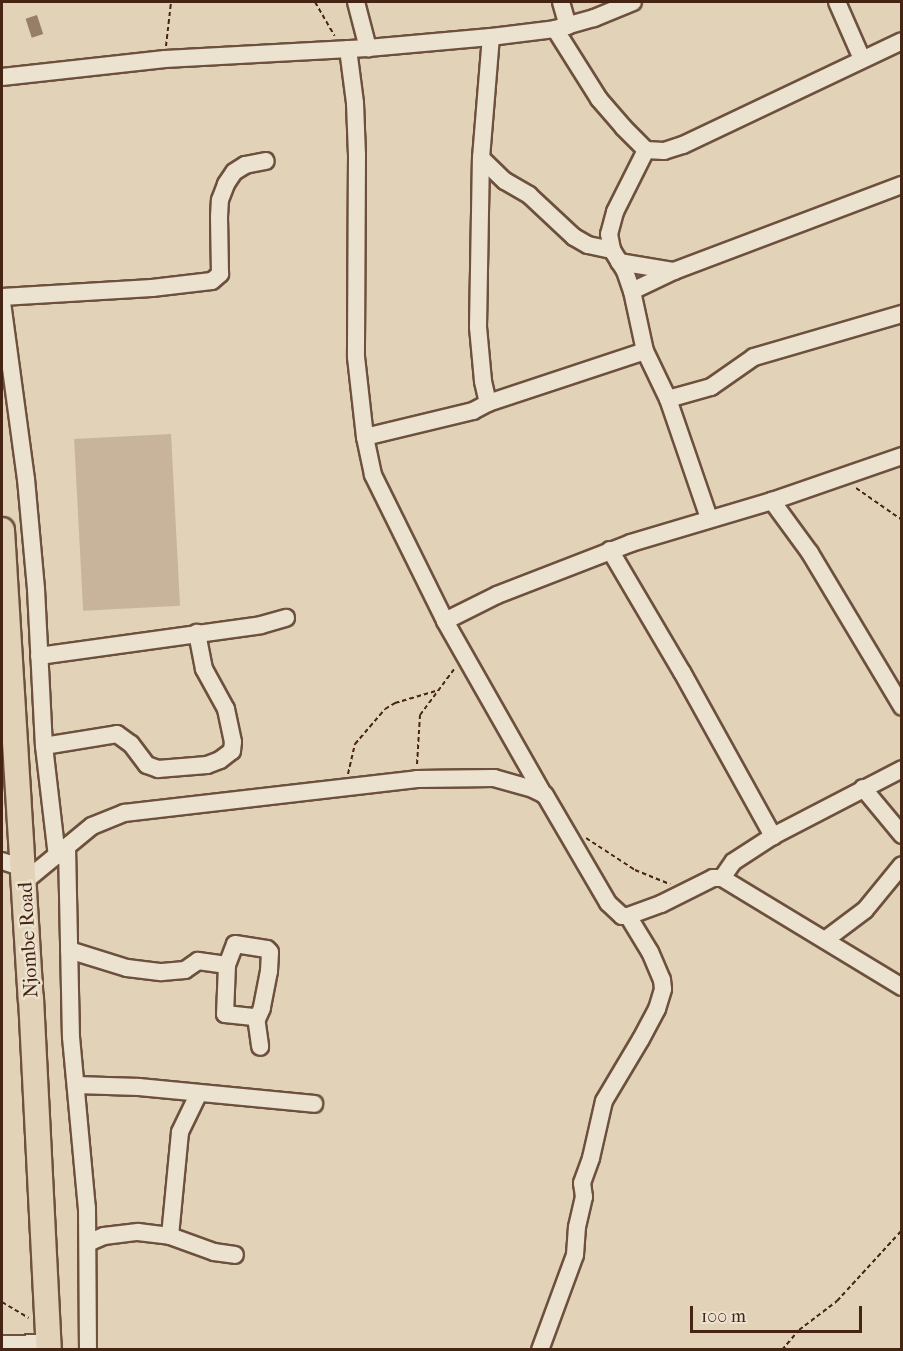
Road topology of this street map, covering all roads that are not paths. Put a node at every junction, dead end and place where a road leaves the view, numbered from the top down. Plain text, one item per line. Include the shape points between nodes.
1 (356, 2) edge
2 (561, 2) edge
3 (633, 2) edge
4 (837, 2) edge
5 (561, 27) junction
6 (491, 37) junction
7 (902, 41) edge
8 (368, 48) junction
9 (345, 49) junction
10 (862, 59) junction
11 (2, 77) edge
12 (646, 150) junction
13 (481, 158) junction
14 (266, 161) dead end
15 (902, 185) edge
16 (615, 256) junction
17 (674, 271) junction
18 (632, 291) junction
19 (2, 297) edge
20 (2, 302) edge
21 (902, 314) edge
22 (645, 351) junction
23 (668, 399) junction
24 (488, 403) junction
25 (366, 436) junction
26 (902, 456) edge
27 (772, 501) junction
28 (709, 518) junction
29 (2, 530) edge
30 (610, 550) junction
31 (286, 618) dead end
32 (445, 621) junction
33 (197, 633) junction
34 (39, 656) junction
35 (902, 707) edge
36 (44, 746) junction
37 (902, 769) edge
38 (863, 788) junction
39 (544, 795) junction
40 (902, 835) edge
41 (773, 836) junction
42 (62, 851) junction
43 (902, 865) edge
44 (16, 870) edge
45 (722, 878) junction
46 (628, 916) junction
47 (825, 940) junction
48 (69, 950) junction
49 (227, 965) junction
50 (902, 987) edge
51 (257, 1019) junction
52 (260, 1047) dead end
53 (76, 1085) junction
54 (198, 1095) junction
55 (314, 1104) dead end
56 (170, 1236) junction
57 (88, 1243) junction
58 (235, 1255) dead end
59 (49, 1339) edge
60 (2, 1344) edge
61 (88, 1350) edge
62 (540, 1350) edge

1 - 8 street
2 - 5 street
3 - 5 street
4 - 10 street
5 - 6 street
5 - 12 street via 599,99
6 - 8 street
6 - 13 street
7 - 10 street
8 - 9 street
9 - 11 street via 165,59
9 - 25 street via 355,103 356,357
10 - 12 street via 683,145
12 - 16 street via 615,212 609,234
13 - 16 street via 574,237
13 - 24 street via 478,327
14 - 19 street via 240,168 226,184 220,200 220,274 212,281
15 - 17 street
16 - 17 street
16 - 18 street
17 - 18 street
18 - 22 street
20 - 34 street via 26,479
21 - 23 street via 754,357 711,387
22 - 23 street
22 - 24 street
23 - 28 street
24 - 25 street via 453,417
25 - 32 street via 373,475
26 - 27 street
27 - 28 street
27 - 35 street via 810,553
28 - 30 street
29 - 44 highway, Njombe Road
30 - 32 street via 497,595
30 - 41 street
31 - 33 street
32 - 39 street
33 - 34 street
33 - 36 street via 204,669 226,709 233,742 232,751 220,760 207,765 158,769 147,765 117,734
34 - 36 street
36 - 42 street
37 - 38 street
38 - 40 street
38 - 41 street
39 - 42 street via 494,778 417,779 341,787 124,813 92,826
39 - 46 street via 608,903 622,916
41 - 45 street via 733,862
42 - 44 street
42 - 48 street
43 - 47 street via 877,898
44 - 59 highway, Njombe Road
45 - 46 street via 713,878
45 - 47 street
46 - 62 street via 650,952 663,989 641,1040 604,1101 582,1183 584,1197 575,1255
47 - 50 street
48 - 49 street via 145,971 182,971 198,961
48 - 53 street
49 - 51 street via 225,1014
49 - 51 street via 235,944 270,952
51 - 52 street
53 - 54 street via 139,1087
53 - 57 street
54 - 55 street
54 - 56 street via 180,1132
56 - 57 street via 119,1233
56 - 58 street via 214,1252
57 - 61 street
59 - 60 street

